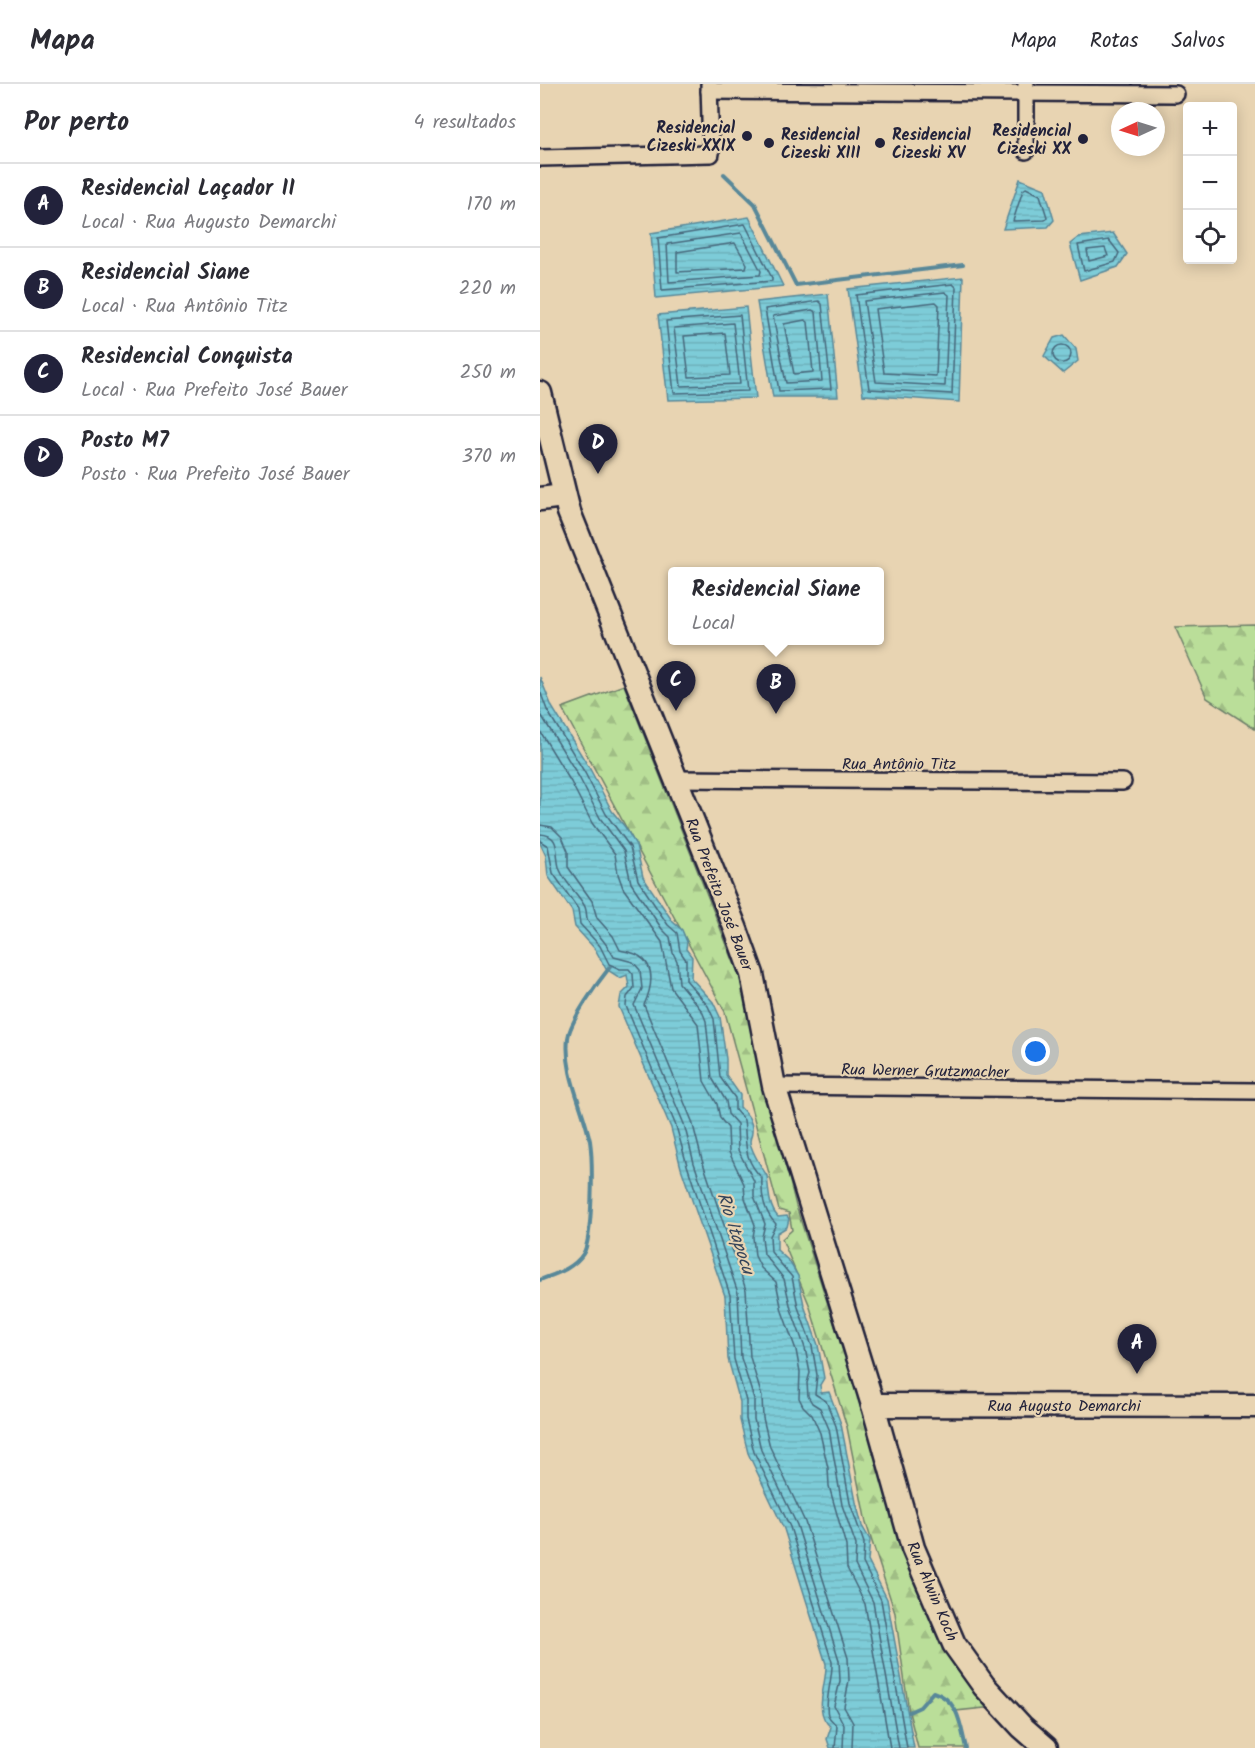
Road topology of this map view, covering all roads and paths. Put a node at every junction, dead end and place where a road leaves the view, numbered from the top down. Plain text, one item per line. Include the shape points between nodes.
1 (709, 88) edge
2 (1026, 89) edge
3 (1176, 94) dead end
4 (1026, 151) dead end
5 (540, 158) edge
6 (540, 393) edge
7 (563, 495) junction
8 (540, 499) edge
9 (675, 779) junction
10 (1123, 782) dead end
11 (774, 1086) junction
12 (1255, 1091) edge
13 (873, 1405) junction
14 (1255, 1406) edge
15 (1046, 1748) edge

1 - 2 street
1 - 5 street via 711,154
2 - 3 street
2 - 4 street
6 - 7 street, Rua Prefeito José Bauer
7 - 8 street
7 - 9 street, Rua Prefeito José Bauer
9 - 10 street, Rua Antônio Titz
9 - 11 street, Rua Prefeito José Bauer via 752,974
11 - 12 street, Rua Werner Grutzmacher
11 - 13 street, Rua Prefeito José Bauer
13 - 14 street, Rua Augusto Demarchi
13 - 15 street, Rua Alwin Koch via 913,1548 954,1644 984,1686

